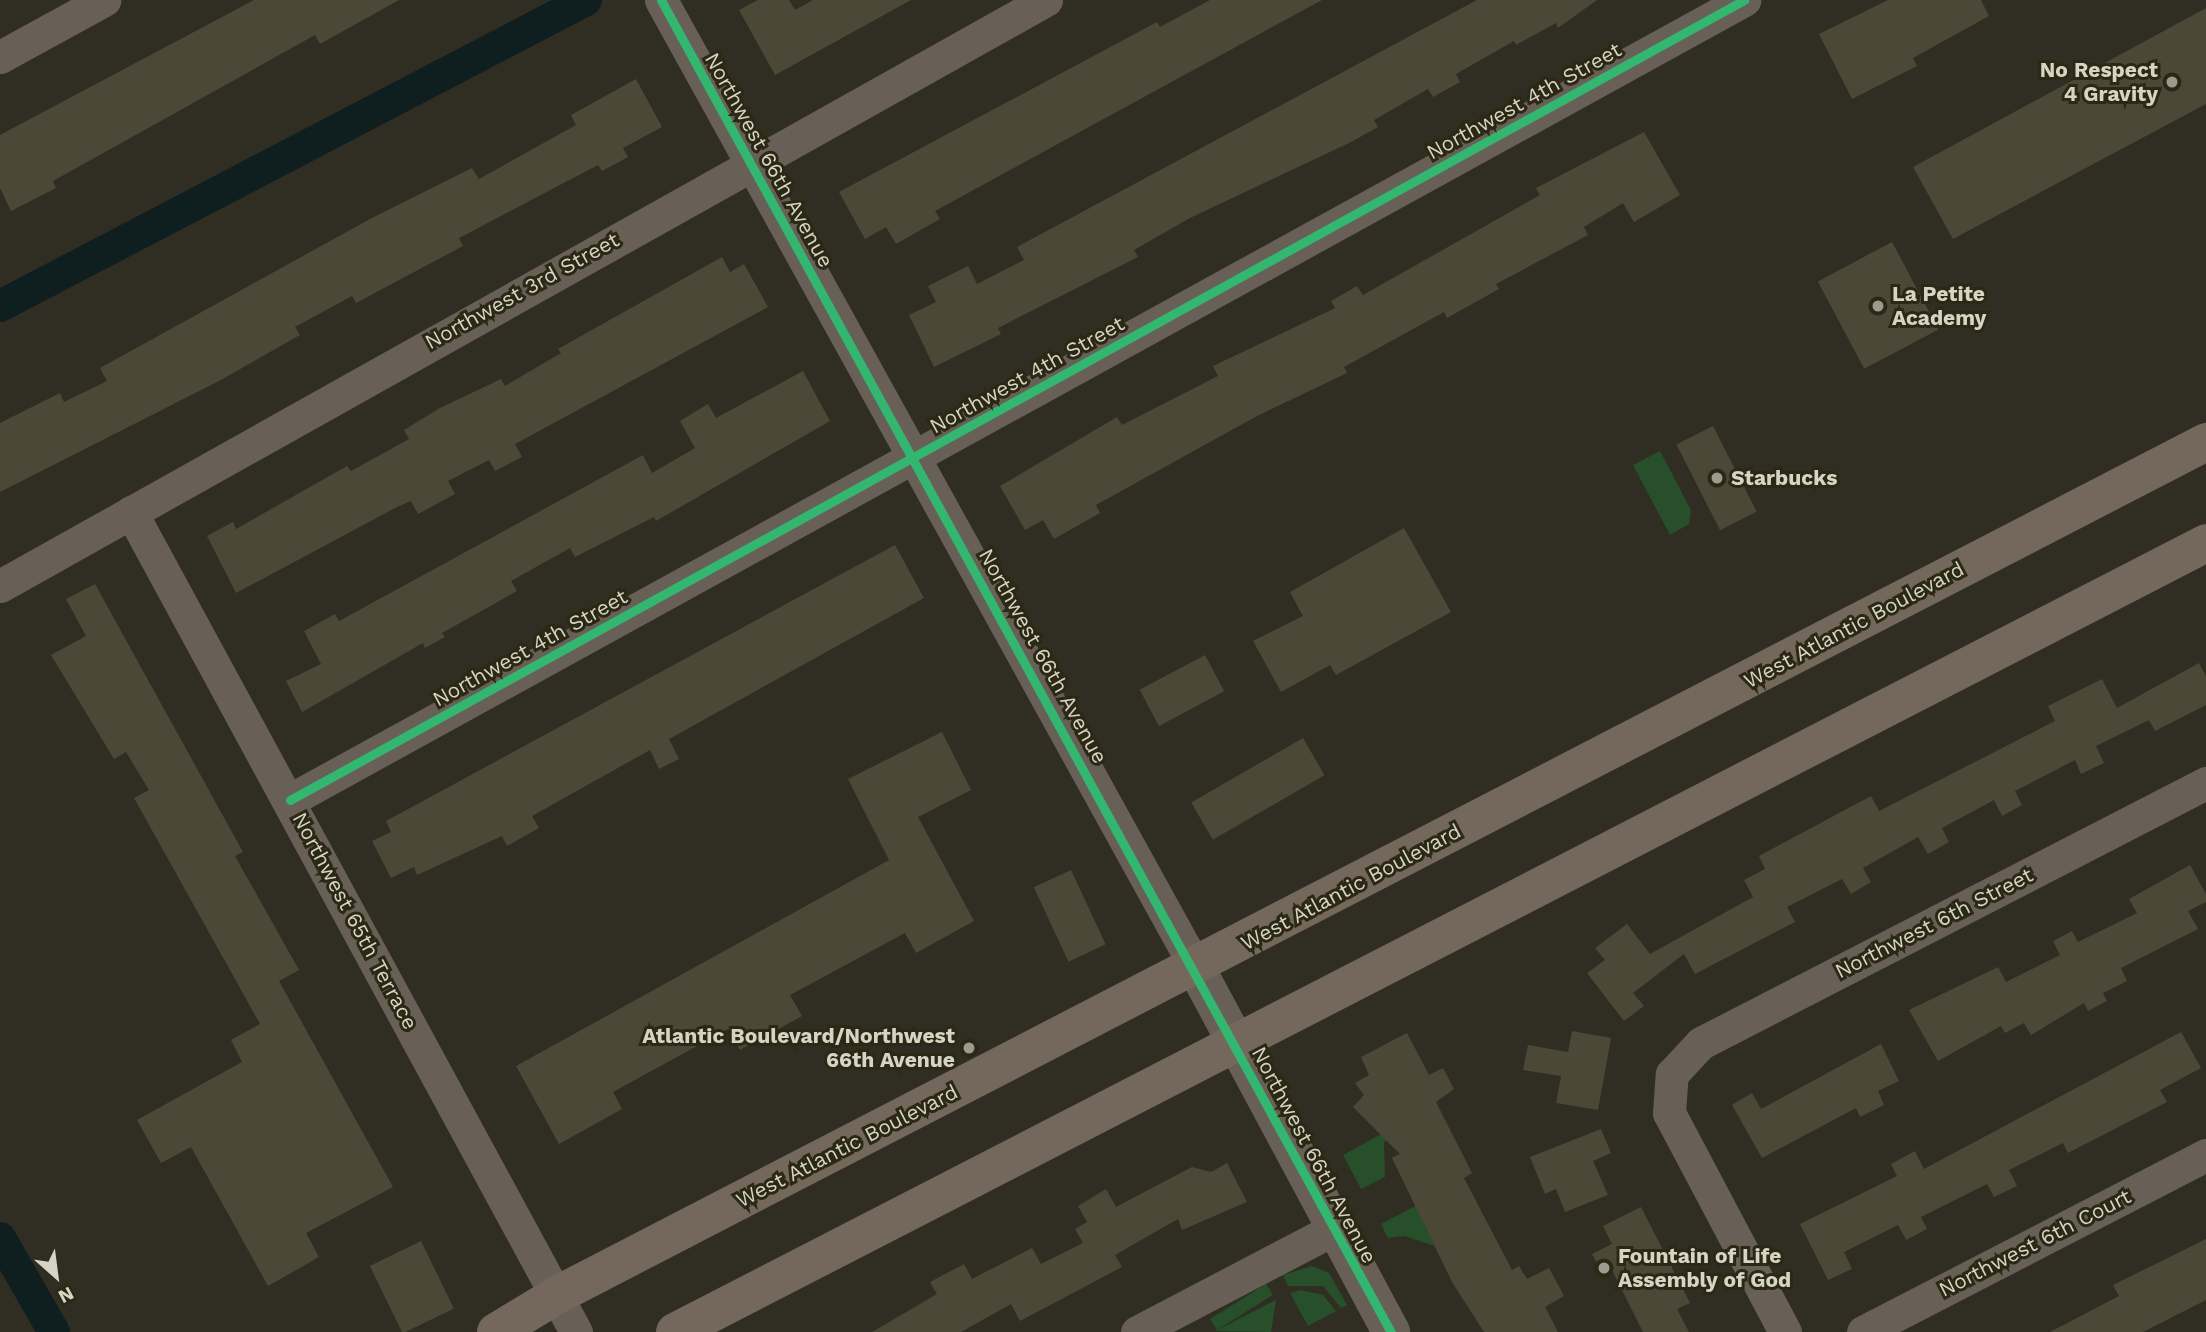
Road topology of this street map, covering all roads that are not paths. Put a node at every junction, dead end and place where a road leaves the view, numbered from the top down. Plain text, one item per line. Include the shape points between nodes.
1 (104, 0) edge
2 (661, 0) edge
3 (1046, 0) edge
4 (1744, 0) edge
5 (0, 57) edge
6 (750, 161) junction
7 (2206, 442) edge
8 (913, 457) junction
9 (131, 512) junction
10 (2206, 543) edge
11 (0, 586) edge
12 (2206, 783) edge
13 (290, 800) junction
14 (1196, 968) junction
15 (1234, 1044) junction
16 (2206, 1155) edge
17 (1334, 1229) junction
18 (556, 1295) junction
19 (496, 1332) edge
20 (576, 1332) edge
21 (675, 1332) edge
22 (1137, 1332) edge
23 (1391, 1332) edge
24 (1785, 1332) edge
25 (1863, 1332) edge

1 - 5 street
2 - 6 street, Northwest 66th Avenue
3 - 6 street, Northwest 3rd Street
4 - 8 street, Northwest 4th Street
6 - 8 street, Northwest 66th Avenue
6 - 9 street, Northwest 3rd Street
7 - 14 main road, West Atlantic Boulevard
8 - 13 street, Northwest 4th Street
8 - 14 street, Northwest 66th Avenue
9 - 11 street, Northwest 3rd Street
9 - 13 street, Northwest 65th Terrace
10 - 15 main road
12 - 24 street, Northwest 6th Street via 1701,1043 1671,1073 1669,1113
13 - 18 street, Northwest 65th Terrace
14 - 15 street, Northwest 66th Avenue
14 - 18 main road, West Atlantic Boulevard
15 - 17 street, Northwest 66th Avenue
15 - 21 main road
16 - 25 street, Northwest 6th Court
17 - 22 street
17 - 23 street, Northwest 66th Avenue
18 - 19 main road, West Atlantic Boulevard
18 - 20 street, Northwest 65th Terrace

